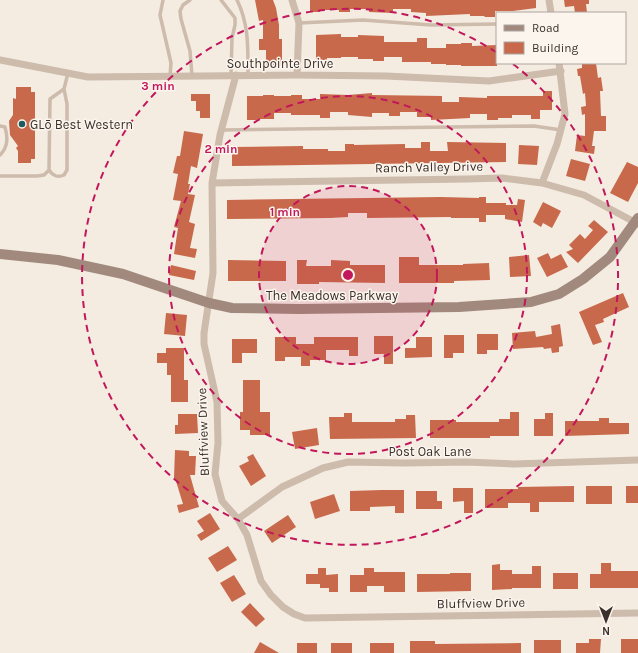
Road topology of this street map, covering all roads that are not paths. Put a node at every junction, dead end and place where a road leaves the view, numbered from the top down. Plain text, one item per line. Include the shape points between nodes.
1 (163, 0) edge
2 (190, 0) edge
3 (220, 0) edge
4 (237, 0) edge
5 (292, 0) edge
6 (549, 0) edge
7 (551, 12) edge
8 (299, 23) junction
9 (496, 24) edge
10 (0, 60) edge
11 (559, 64) edge
12 (560, 71) junction
13 (68, 73) junction
14 (234, 75) junction
15 (248, 75) junction
16 (297, 75) junction
17 (170, 76) junction
18 (192, 76) junction
19 (64, 88) junction
20 (0, 126) edge
21 (221, 130) junction
22 (561, 130) junction
23 (0, 155) edge
24 (49, 170) junction
25 (0, 176) edge
26 (212, 183) junction
27 (542, 183) junction
28 (637, 221) edge
29 (0, 254) edge
30 (209, 303) junction
31 (638, 460) edge
32 (238, 519) junction
33 (638, 613) edge

1 - 17 lane via 160,15 171,63
2 - 18 lane via 180,11 190,51
3 - 14 lane via 235,18 232,38
4 - 15 lane via 247,32
5 - 8 street
6 - 7 street
8 - 9 lane via 363,20 431,25
8 - 16 street
10 - 13 street, Southpointe Drive
11 - 12 street
12 - 16 street, Southpointe Drive via 489,81
12 - 22 street via 565,114
13 - 17 street, Southpointe Drive via 88,77
13 - 19 lane
14 - 15 street, Southpointe Drive
14 - 18 street, Southpointe Drive
14 - 21 street, Bluffview Drive
15 - 16 street, Southpointe Drive
17 - 18 street, Southpointe Drive
19 - 24 lane via 50,99
19 - 24 lane via 67,104 67,170 60,177
20 - 23 lane via 5,127 7,136 6,149
21 - 22 lane via 534,126
21 - 26 street, Bluffview Drive
22 - 27 street
24 - 25 lane via 44,175 37,176
26 - 27 street, Ranch Valley Drive via 502,178
26 - 30 street, Bluffview Drive via 212,273
27 - 28 street, Ranch Valley Drive via 584,195
28 - 30 street, The Meadows Parkway via 610,257 583,279 559,294 531,302 459,307 298,309 232,308
29 - 30 street, The Meadows Parkway via 58,260 116,272
30 - 32 street, Bluffview Drive via 204,339 217,402 218,443 214,474 222,501
31 - 32 street, Post Oak Lane via 514,464 348,462 323,468 282,487
32 - 33 street, Bluffview Drive via 247,535 264,586 283,607 305,618

